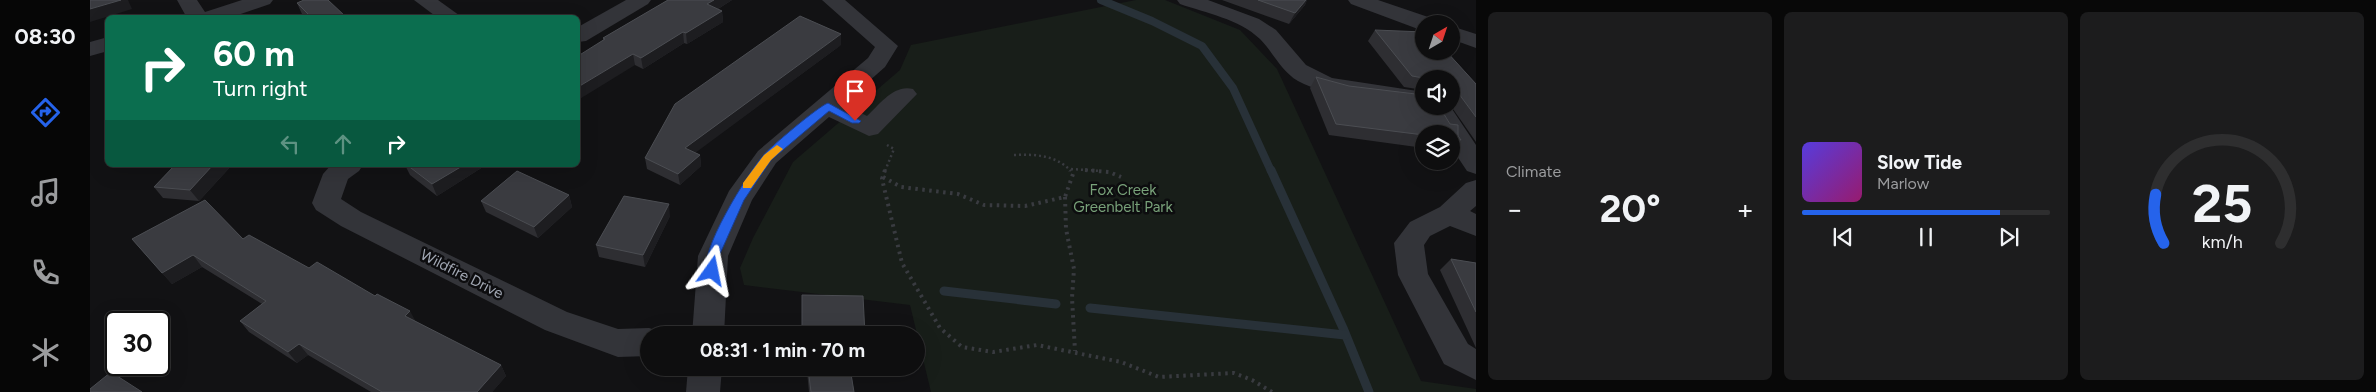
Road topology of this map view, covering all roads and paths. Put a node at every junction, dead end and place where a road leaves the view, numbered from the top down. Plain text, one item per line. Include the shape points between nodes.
1 (187, 0) edge
2 (263, 0) edge
3 (424, 0) edge
4 (641, 0) edge
5 (832, 0) edge
6 (1187, 0) edge
7 (1358, 0) edge
8 (196, 15) edge
9 (216, 15) edge
10 (448, 15) edge
11 (1415, 20) edge
12 (580, 35) edge
13 (1460, 35) edge
14 (1476, 41) edge
15 (105, 45) edge
16 (90, 49) edge
17 (905, 94) dead end
18 (1415, 98) edge
19 (828, 106) junction
20 (1443, 115) edge
21 (878, 141) dead end
22 (1014, 155) dead end
23 (1476, 165) edge
24 (347, 167) edge
25 (1070, 170) junction
26 (1121, 176) dead end
27 (883, 177) junction
28 (1476, 190) edge
29 (1065, 197) junction
30 (1463, 220) edge
31 (709, 326) edge
32 (640, 342) edge
33 (1075, 351) junction
34 (1476, 366) edge
35 (704, 376) edge
36 (703, 392) edge
37 (1272, 392) edge

1 - 8 street
2 - 9 street
3 - 10 street
4 - 12 street
5 - 19 street via 887,46 878,62
6 - 18 street via 1253,24 1268,34 1298,70 1310,78 1330,85
7 - 11 street
13 - 14 street
15 - 16 street
17 - 19 street via 869,128
19 - 31 street via 767,157 738,198 713,256
20 - 23 street
21 - 27 path via 894,150
22 - 25 path via 1047,156 1065,163
24 - 32 street, Wildfire Drive via 336,174 326,203 351,219 556,321 618,343
25 - 26 path via 1109,172
25 - 29 path via 1073,174
27 - 29 path via 901,187 958,194 984,205 1026,206
27 - 33 path via 902,263 949,338 962,347 978,351 993,352 1037,345
28 - 30 street
29 - 33 path via 1066,229 1074,269
30 - 34 street via 1420,229 1409,243 1413,274 1456,354
33 - 37 path via 1121,362 1160,377 1234,373
35 - 36 street

